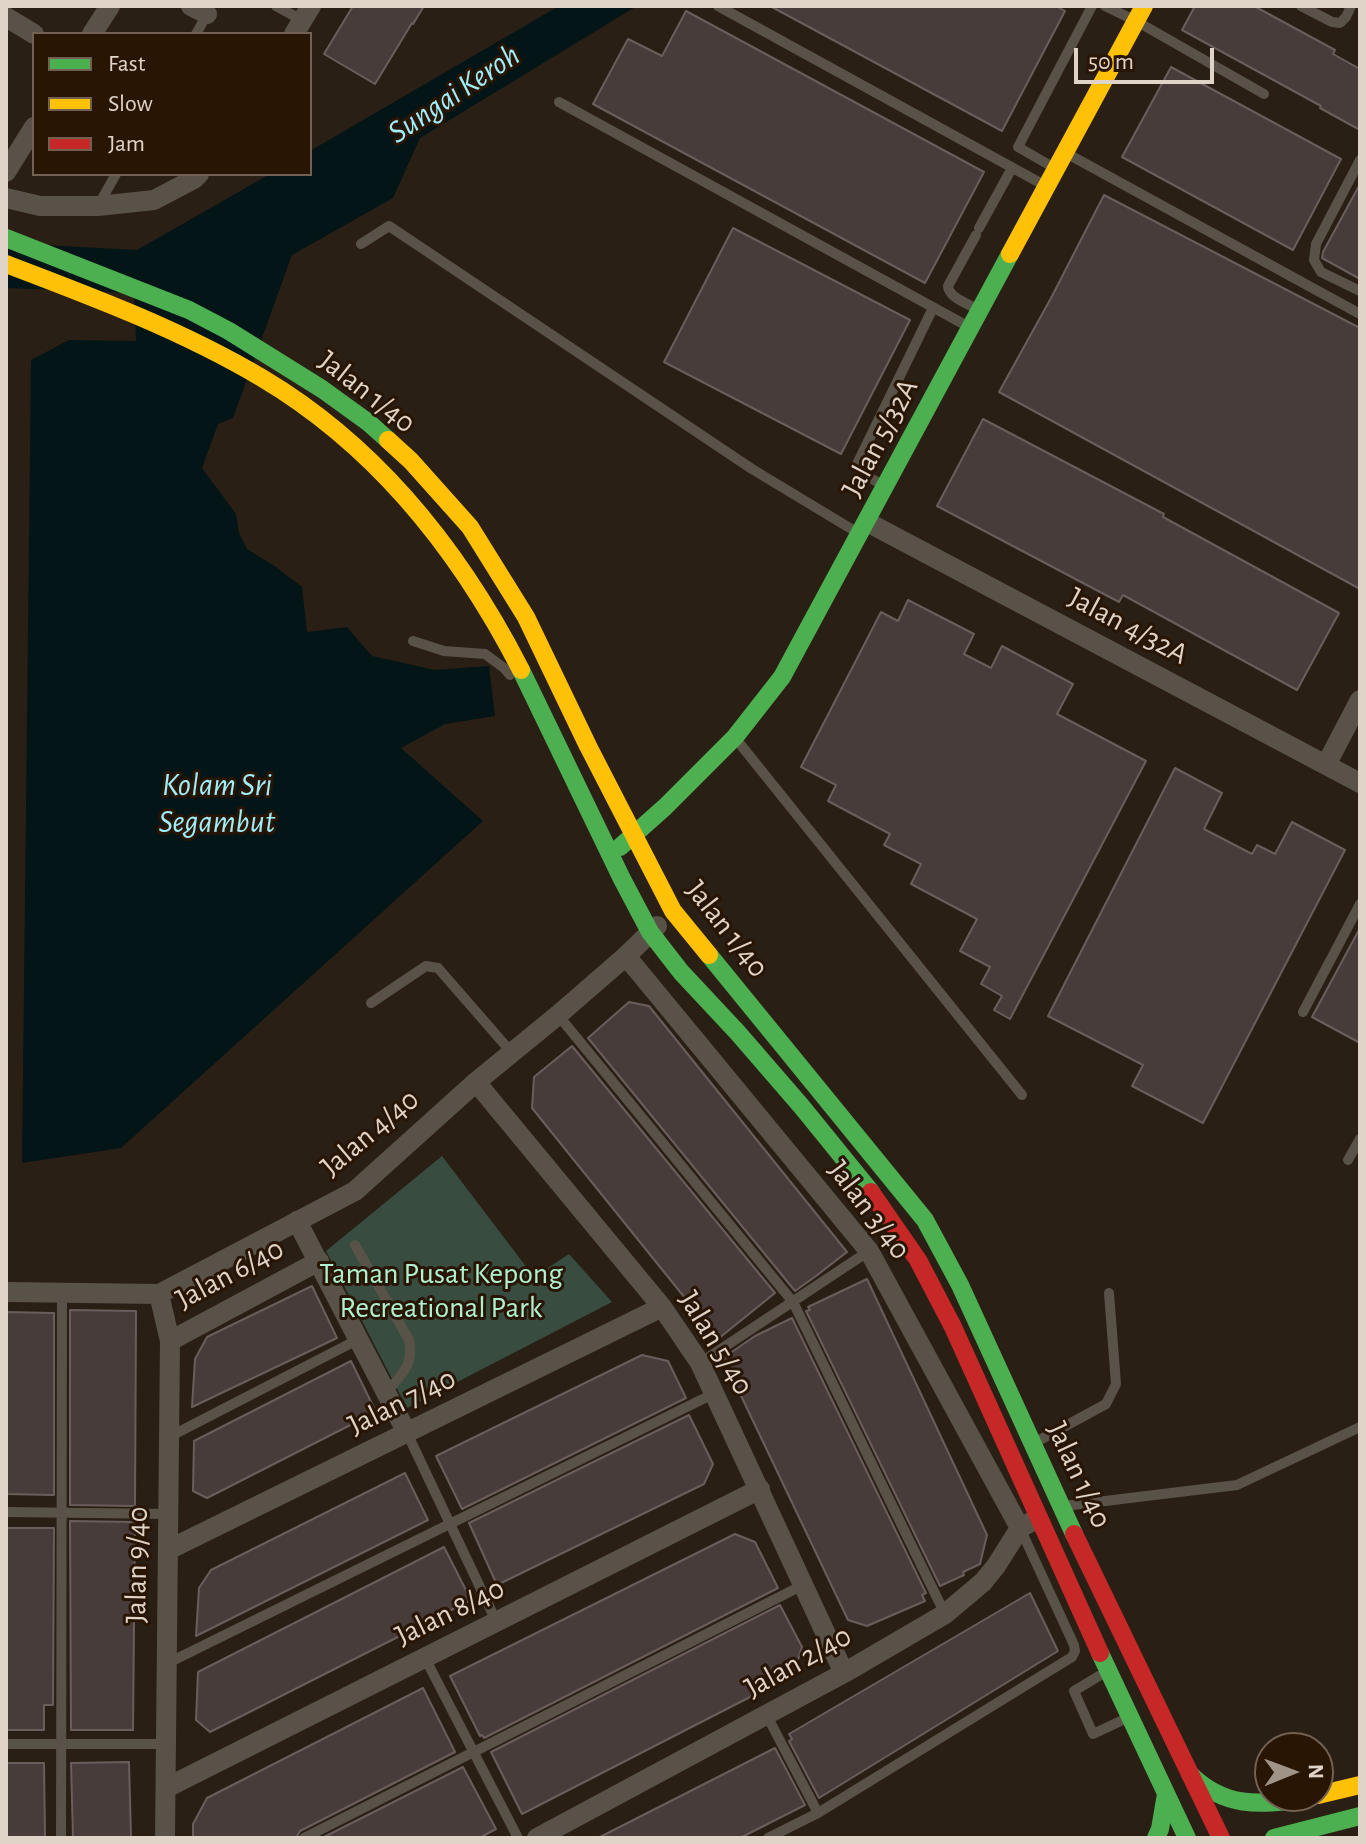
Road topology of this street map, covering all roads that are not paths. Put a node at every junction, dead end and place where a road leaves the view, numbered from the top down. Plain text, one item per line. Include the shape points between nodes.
1 (110, 6) edge
2 (276, 6) edge
3 (718, 6) edge
4 (1092, 6) edge
5 (1105, 6) edge
6 (1301, 6) edge
7 (1351, 6) edge
8 (203, 9) edge
9 (1140, 14) edge
10 (9, 16) edge
11 (302, 20) edge
12 (93, 32) edge
13 (197, 32) edge
14 (32, 33) edge
15 (1264, 94) dead end
16 (559, 102) dead end
17 (32, 130) edge
18 (1360, 160) edge
19 (1060, 161) junction
20 (1012, 168) junction
21 (6, 172) edge
22 (115, 176) edge
23 (197, 176) edge
24 (1046, 186) junction
25 (6, 198) edge
26 (98, 206) junction
27 (6, 238) edge
28 (361, 244) dead end
29 (6, 264) edge
30 (1360, 291) edge
31 (933, 308) junction
32 (980, 311) junction
33 (1360, 314) edge
34 (970, 328) junction
35 (886, 487) junction
36 (863, 528) junction
37 (413, 641) dead end
38 (1360, 700) edge
39 (544, 716) junction
40 (735, 737) junction
41 (1326, 765) junction
42 (1360, 783) edge
43 (633, 836) junction
44 (610, 855) junction
45 (1360, 904) edge
46 (673, 911) junction
47 (651, 932) junction
48 (626, 956) junction
49 (371, 1003) dead end
50 (1303, 1012) dead end
51 (558, 1015) junction
52 (512, 1053) junction
53 (476, 1082) junction
54 (1022, 1095) dead end
55 (1360, 1139) edge
56 (1348, 1160) dead end
57 (297, 1221) junction
58 (355, 1245) dead end
59 (869, 1251) junction
60 (319, 1261) junction
61 (6, 1292) edge
62 (62, 1293) junction
63 (1109, 1293) dead end
64 (159, 1294) junction
65 (793, 1302) junction
66 (662, 1307) junction
67 (359, 1339) junction
68 (170, 1341) junction
69 (700, 1363) junction
70 (387, 1392) junction
71 (715, 1393) junction
72 (1360, 1427) edge
73 (407, 1433) junction
74 (169, 1437) junction
75 (1034, 1443) junction
76 (760, 1489) junction
77 (1061, 1506) junction
78 (6, 1512) edge
79 (62, 1513) junction
80 (168, 1514) junction
81 (1040, 1517) junction
82 (451, 1525) junction
83 (1020, 1528) junction
84 (168, 1550) junction
85 (803, 1585) junction
86 (945, 1614) junction
87 (497, 1623) junction
88 (425, 1658) junction
89 (166, 1664) junction
90 (1109, 1671) junction
91 (844, 1673) junction
92 (766, 1714) junction
93 (1129, 1717) junction
94 (6, 1744) edge
95 (61, 1744) junction
96 (165, 1744) junction
97 (472, 1752) junction
98 (1190, 1774) junction
99 (1360, 1785) edge
100 (166, 1788) junction
101 (1334, 1792) edge
102 (1166, 1794) junction
103 (1254, 1802) edge
104 (1276, 1812) edge
105 (818, 1813) junction
106 (1360, 1816) edge
107 (1227, 1832) edge
108 (61, 1838) edge
109 (165, 1838) edge
110 (304, 1838) edge
111 (518, 1838) edge
112 (537, 1838) edge
113 (768, 1838) edge
114 (1156, 1838) edge
115 (1187, 1838) edge
116 (1274, 1838) edge

1 - 12 street
2 - 11 lane
3 - 20 lane
4 - 19 lane via 1018,147
5 - 9 lane
6 - 7 lane via 1340,23
8 - 13 lane
9 - 15 lane
9 - 19 main road, Jalan 5/32A
10 - 14 street
16 - 31 lane
17 - 21 street
18 - 30 lane via 1316,244 1314,260 1321,272
19 - 24 main road, Jalan 5/32A
19 - 33 lane
20 - 24 lane
20 - 32 lane via 948,286 953,296
22 - 26 lane
23 - 26 street via 154,200
24 - 32 main road, Jalan 5/32A
25 - 26 street via 40,206
27 - 43 main road, Jalan 1/40 via 229,331 322,389 411,461 470,527 526,617
28 - 36 lane via 389,226 752,469
29 - 39 main road, Jalan 1/40 via 206,347 264,379 350,442 445,543 499,628
31 - 34 lane
31 - 35 lane via 857,464
32 - 34 main road, Jalan 5/32A
34 - 35 main road, Jalan 5/32A
35 - 36 main road, Jalan 5/32A
36 - 40 main road, Jalan 5/32A via 782,677
36 - 41 street, Jalan 4/32A
37 - 39 lane via 444,651 485,654 504,668
38 - 41 street
39 - 44 main road, Jalan 1/40
40 - 43 main road, Jalan 5/32A
40 - 54 lane
41 - 42 street, Jalan 4/32A
43 - 44 main road, Jalan 5/32A
43 - 46 main road, Jalan 1/40
44 - 47 main road, Jalan 1/40
45 - 50 lane
46 - 47 street, Jalan 4/40
46 - 75 main road, Jalan 1/40 via 925,1220
47 - 48 street, Jalan 4/40
47 - 81 main road, Jalan 1/40 via 846,1158 903,1237 960,1340
48 - 51 street, Jalan 4/40
48 - 59 street, Jalan 3/40
49 - 52 lane via 426,966 438,968
51 - 52 street, Jalan 4/40
51 - 65 lane
52 - 53 street, Jalan 4/40
53 - 57 street, Jalan 4/40 via 355,1191
53 - 66 street, Jalan 5/40
55 - 56 lane
57 - 60 street
57 - 64 street, Jalan 4/40
58 - 70 lane via 412,1353
59 - 65 lane
59 - 83 street, Jalan 3/40
60 - 67 street
60 - 68 street, Jalan 6/40
61 - 62 street, Jalan 4/40
62 - 64 street, Jalan 4/40
62 - 79 lane
63 - 75 lane via 1116,1384 1112,1396
64 - 68 street, Jalan 9/40
65 - 69 lane
65 - 86 lane
66 - 69 street, Jalan 5/40
66 - 73 street, Jalan 7/40
67 - 70 street
67 - 74 lane
68 - 74 street, Jalan 9/40
69 - 71 street, Jalan 5/40
70 - 73 street
71 - 76 street, Jalan 5/40
71 - 82 lane
72 - 77 lane via 1237,1485
73 - 82 lane
73 - 84 street, Jalan 7/40
74 - 80 street, Jalan 9/40
75 - 77 main road, Jalan 1/40
76 - 85 street, Jalan 5/40
76 - 87 street, Jalan 8/40
77 - 81 street, Jalan 2/40
77 - 98 main road, Jalan 1/40
78 - 79 lane
79 - 80 lane
79 - 95 lane
80 - 84 street, Jalan 9/40
81 - 83 street, Jalan 2/40
81 - 90 main road, Jalan 1/40
82 - 87 lane
82 - 89 lane
83 - 86 street, Jalan 2/40 via 983,1582
83 - 105 lane via 1074,1645 1072,1657
84 - 89 street, Jalan 9/40
85 - 91 street, Jalan 5/40
85 - 97 lane
86 - 91 street, Jalan 2/40
87 - 88 street, Jalan 8/40
88 - 97 lane
88 - 100 street, Jalan 8/40
89 - 96 street, Jalan 9/40
90 - 93 main road, Jalan 1/40
90 - 93 lane via 1074,1691 1093,1734
91 - 92 street, Jalan 2/40
92 - 105 lane
92 - 112 street, Jalan 2/40
93 - 102 main road, Jalan 1/40
94 - 95 lane
95 - 96 lane
95 - 108 lane
96 - 100 street, Jalan 9/40
97 - 110 lane
97 - 111 lane
98 - 103 main road via 1208,1791
98 - 107 main road, Jalan 1/40
99 - 101 main road
100 - 109 street, Jalan 9/40
102 - 114 main road
102 - 115 main road, Jalan 1/40
104 - 107 main road
105 - 113 lane
106 - 116 main road

